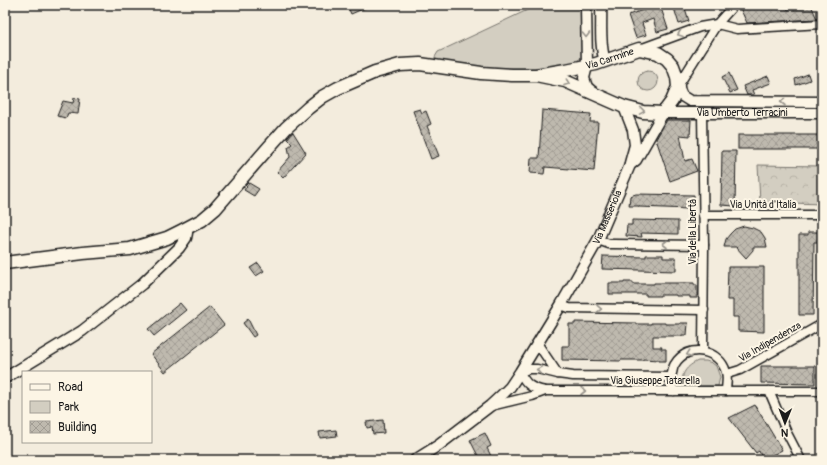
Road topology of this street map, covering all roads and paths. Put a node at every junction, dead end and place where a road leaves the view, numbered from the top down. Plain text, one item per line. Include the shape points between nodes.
1 (586, 5) edge
2 (601, 5) edge
3 (734, 5) edge
4 (717, 24) junction
5 (822, 24) edge
6 (639, 49) junction
7 (605, 61) junction
8 (587, 66) junction
9 (536, 75) junction
10 (678, 87) junction
11 (596, 95) junction
12 (822, 102) edge
13 (624, 107) junction
14 (663, 113) junction
15 (702, 113) junction
16 (822, 113) edge
17 (630, 165) junction
18 (822, 213) edge
19 (704, 215) junction
20 (187, 228) junction
21 (598, 240) junction
22 (704, 245) junction
23 (5, 263) edge
24 (561, 305) junction
25 (704, 310) junction
26 (822, 324) edge
27 (538, 343) junction
28 (703, 351) junction
29 (520, 372) junction
30 (727, 374) junction
31 (562, 375) junction
32 (671, 377) junction
33 (5, 378) edge
34 (544, 391) junction
35 (565, 391) junction
36 (674, 391) junction
37 (726, 391) junction
38 (769, 391) junction
39 (822, 391) edge
40 (490, 406) junction
41 (415, 460) edge
42 (801, 460) edge

1 -> 8 street
2 - 7 street
3 - 4 street
4 - 5 street via 737,29
4 -> 6 street, Via Carmine via 700,27
4 - 10 street, Via Masseriola
6 - 7 main road, Via Carmine
6 - 10 main road via 658,53 667,59 675,71
7 - 8 main road, Via Carmine
8 - 9 main road, Via Carmine
8 - 11 street via 584,78 587,86
9 -> 11 main road via 565,82
9 - 20 main road via 481,73 413,64 386,68 338,88 322,97 286,128 215,209
12 -> 10 street, Via Umberto Terracini via 690,101 682,96
10 - 14 main road, Via Masseriola
11 - 13 main road
13 -> 14 main road via 643,112
13 - 17 street via 633,130 635,145
14 - 15 street, Via Umberto Terracini
14 - 17 street, Via Masseriola via 636,160
15 - 16 street, Via Umberto Terracini
15 - 19 street, Via della Libertà
17 - 21 street, Via Masseriola
18 - 19 street, Via Unità d'Italia via 810,216
19 - 22 street, Via della Libertà
20 - 23 main road via 167,238 130,249
20 - 33 street via 186,238 179,248 142,284 82,331
22 -> 21 street via 609,244
21 - 24 street, Via Masseriola
22 - 25 street, Via della Libertà
24 -> 25 street via 569,308
24 - 27 street, Via Masseriola
25 - 28 street, Via della Libertà
26 - 30 street, Via Indipendenza via 740,370
27 - 29 street, Via Masseriola
27 - 31 street
28 - 30 street via 714,355 723,364
28 -> 32 street via 692,351 681,356 674,364
31 -> 29 street via 537,369
29 - 34 street via 528,385
29 - 40 street, Via Masseriola via 506,392
30 - 37 street
31 - 32 street
31 - 35 street
32 - 36 street
34 - 35 street, Via Giuseppe Tatarella
34 - 40 street, Via Giuseppe Tatarella
35 -> 36 street, Via Giuseppe Tatarella
36 - 37 street, Via Giuseppe Tatarella
37 - 38 street, Via Giuseppe Tatarella
38 - 39 street, Via Giuseppe Tatarella
38 - 42 street
40 - 41 street, Via Masseriola

